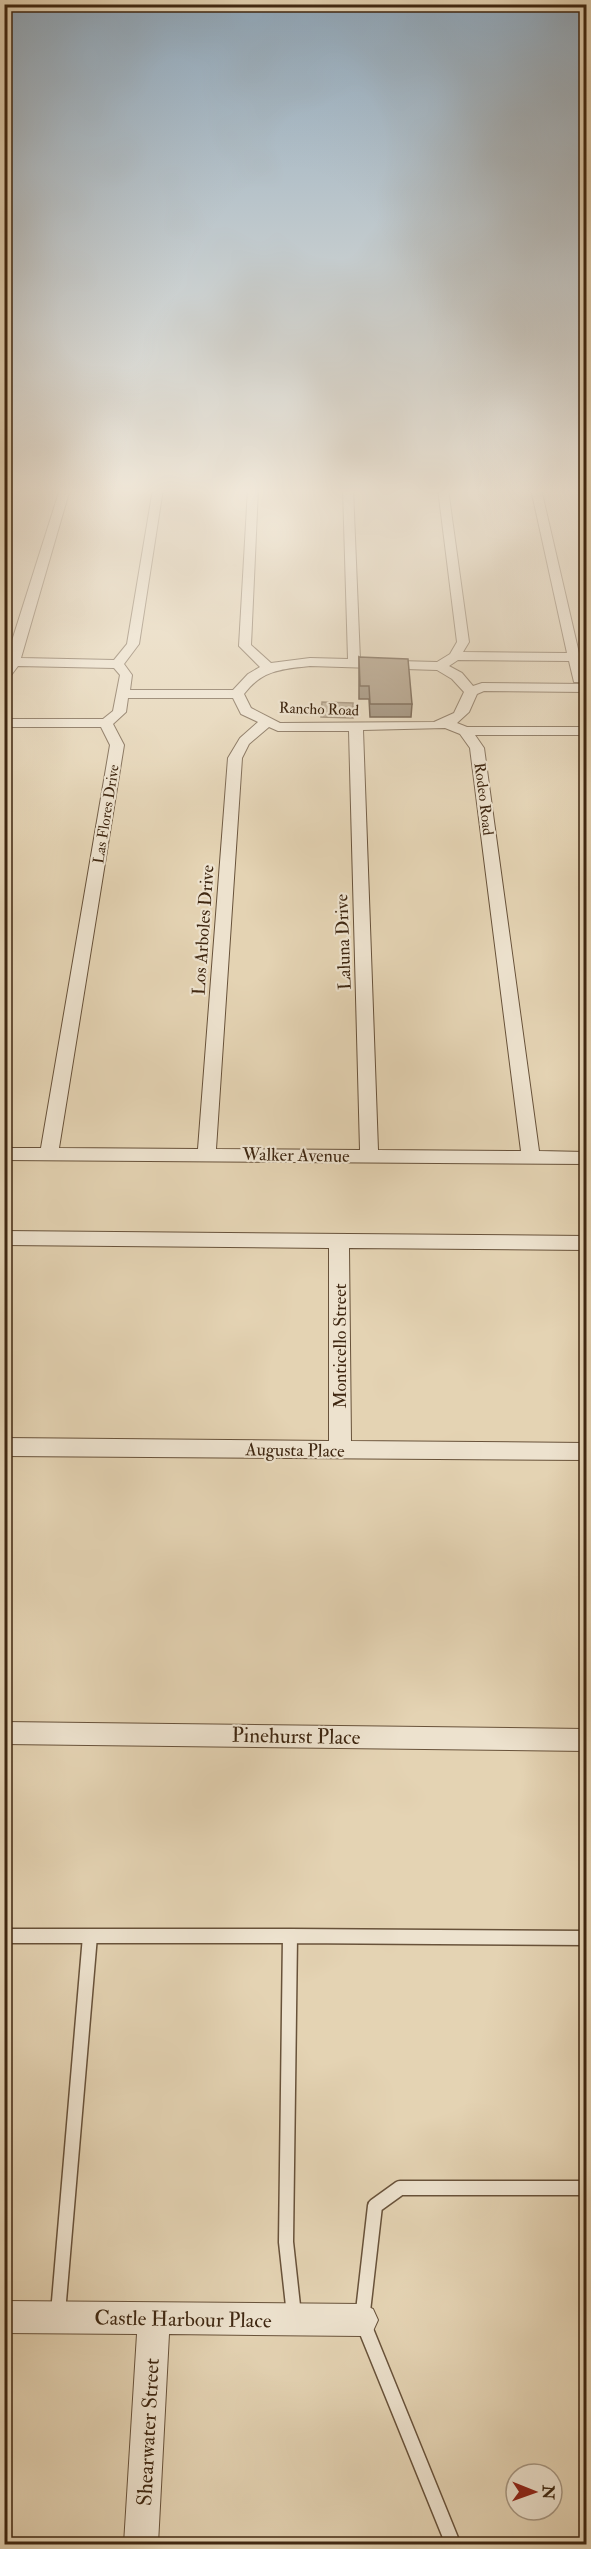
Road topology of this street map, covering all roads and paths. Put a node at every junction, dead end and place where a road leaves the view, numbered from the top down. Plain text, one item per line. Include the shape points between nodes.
1 (30, 608) edge
2 (139, 608) edge
3 (247, 608) edge
4 (352, 608) edge
5 (459, 608) edge
6 (563, 608) edge
7 (455, 656) junction
8 (574, 657) junction
9 (14, 662) junction
10 (354, 663) junction
11 (118, 664) junction
12 (440, 666) junction
13 (268, 667) junction
14 (4, 675) edge
15 (583, 683) edge
16 (471, 692) junction
17 (122, 694) junction
18 (237, 694) junction
19 (586, 698) edge
20 (268, 722) junction
21 (4, 723) edge
22 (106, 723) junction
23 (447, 724) junction
24 (356, 727) junction
25 (465, 731) junction
26 (586, 731) edge
27 (4, 1154) edge
28 (49, 1154) junction
29 (207, 1154) junction
30 (369, 1156) junction
31 (531, 1158) junction
32 (586, 1158) edge
33 (4, 1238) edge
34 (339, 1241) junction
35 (586, 1243) edge
36 (4, 1447) edge
37 (340, 1450) junction
38 (586, 1452) edge
39 (4, 1733) edge
40 (586, 1740) edge
41 (4, 1936) edge
42 (90, 1936) junction
43 (290, 1936) junction
44 (586, 1938) edge
45 (586, 2188) edge
46 (4, 2317) edge
47 (57, 2317) junction
48 (154, 2319) junction
49 (295, 2320) junction
50 (362, 2320) junction
51 (141, 2544) edge
52 (453, 2544) edge

1 - 9 street
2 - 11 street via 133,644
3 - 13 street via 245,646
4 - 10 street
5 - 7 street via 463,642
6 - 8 street
7 - 8 street
7 - 12 street
8 - 15 street
9 - 11 street
9 - 14 street
10 - 12 street
10 - 13 street via 310,662
11 - 17 street via 126,675
12 - 16 street
13 - 18 street via 249,676
15 - 16 street via 482,687
16 - 19 street via 484,698
16 - 23 street via 464,713
17 - 18 street
17 - 22 street via 118,712
18 - 20 street, Rancho Road via 246,711
20 - 24 street, Rancho Road via 279,727
20 - 29 street, Los Arboles Drive via 240,744 235,758
21 - 22 street
22 - 28 street, Las Flores Drive via 117,745
23 - 24 street, Rancho Road
23 - 25 street
24 - 30 street, Laluna Drive
25 - 26 street
25 - 31 street, Rodeo Road via 477,748
27 - 28 street, Walker Avenue
28 - 29 street, Walker Avenue
29 - 30 street, Walker Avenue
30 - 31 street, Walker Avenue
31 - 32 street, Walker Avenue
33 - 34 street
34 - 35 street
34 - 37 street, Monticello Street
36 - 37 street, Augusta Place
37 - 38 street, Augusta Place
39 - 40 street, Pinehurst Place
41 - 42 lane
42 - 43 lane
42 - 47 lane
43 - 44 lane
43 - 49 lane via 286,2242
45 - 50 lane via 400,2188 375,2206
46 - 47 street, Castle Harbour Place
47 - 48 street, Castle Harbour Place
48 - 49 street, Castle Harbour Place
48 - 51 street, Shearwater Street
49 - 50 street, Castle Harbour Place
50 - 52 lane

